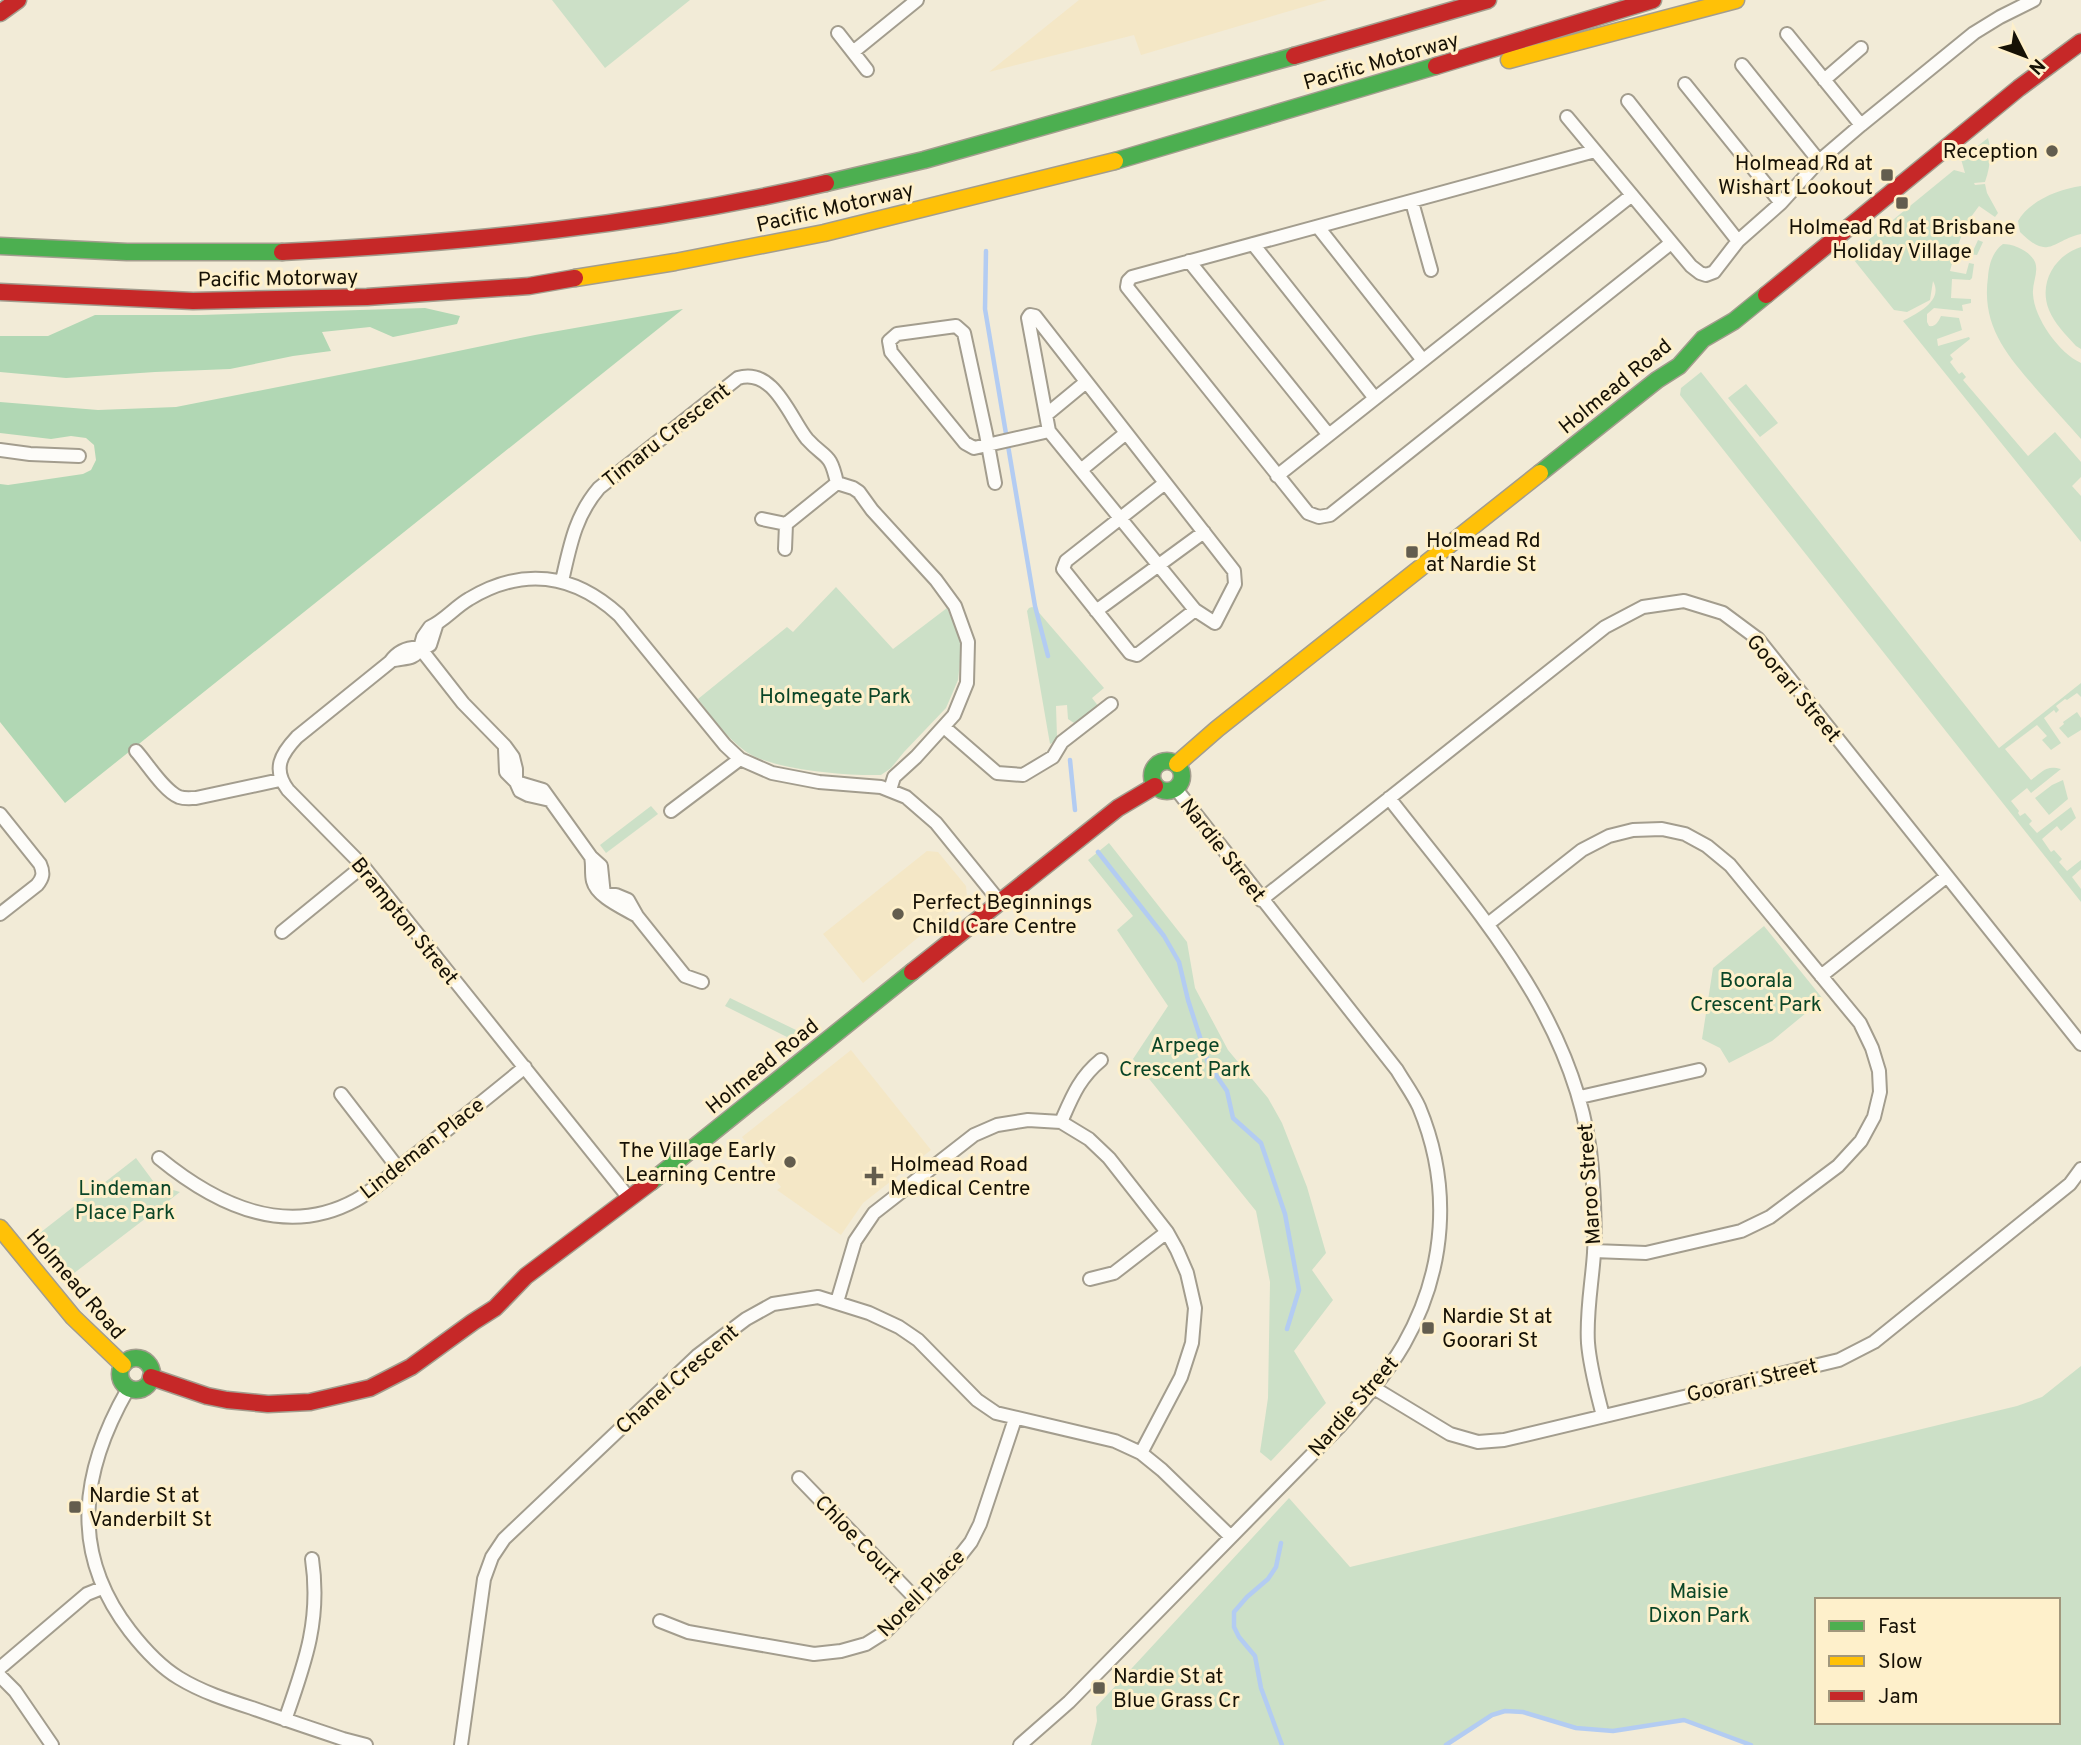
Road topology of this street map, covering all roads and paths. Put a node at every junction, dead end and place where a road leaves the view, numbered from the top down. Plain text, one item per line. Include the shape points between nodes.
1 (18, 0) edge
2 (917, 0) edge
3 (1488, 0) edge
4 (1653, 0) edge
5 (1736, 0) edge
6 (2034, 0) edge
7 (0, 13) edge
8 (838, 33) dead end
9 (1787, 34) dead end
10 (2081, 42) edge
11 (1861, 48) dead end
12 (853, 52) junction
13 (1447, 63) junction
14 (1742, 65) dead end
15 (867, 70) dead end
16 (1824, 80) junction
17 (1685, 84) dead end
18 (1628, 101) dead end
19 (1567, 117) dead end
20 (1861, 125) junction
21 (1595, 151) junction
22 (1819, 161) junction
23 (1632, 195) junction
24 (1412, 202) junction
25 (1781, 203) junction
26 (1318, 227) junction
27 (1738, 241) junction
28 (1671, 243) junction
29 (1253, 244) junction
30 (0, 246) edge
31 (1189, 261) junction
32 (1431, 271) dead end
33 (0, 292) edge
34 (1422, 359) junction
35 (1086, 382) junction
36 (1374, 397) junction
37 (1046, 415) junction
38 (1049, 431) junction
39 (1126, 433) junction
40 (1328, 434) junction
41 (993, 443) junction
42 (0, 450) edge
43 (79, 456) dead end
44 (1081, 470) junction
45 (1277, 476) junction
46 (837, 483) junction
47 (995, 483) dead end
48 (1165, 483) junction
49 (1120, 518) junction
50 (762, 519) dead end
51 (786, 524) junction
52 (1204, 532) junction
53 (785, 549) dead end
54 (1158, 565) junction
55 (562, 581) junction
56 (1195, 610) junction
57 (1096, 611) junction
58 (420, 648) junction
59 (1111, 704) dead end
60 (944, 727) junction
61 (136, 751) dead end
62 (740, 759) junction
63 (1177, 764) junction
64 (280, 780) junction
65 (1155, 786) junction
66 (1176, 789) junction
67 (893, 791) junction
68 (1389, 798) junction
69 (671, 811) dead end
70 (0, 814) edge
71 (363, 866) junction
72 (1947, 876) junction
73 (1261, 900) junction
74 (1000, 902) junction
75 (0, 914) edge
76 (1488, 924) junction
77 (282, 932) dead end
78 (1821, 976) junction
79 (702, 982) dead end
80 (2081, 1044) edge
81 (1101, 1060) dead end
82 (525, 1067) junction
83 (1699, 1070) dead end
84 (341, 1094) dead end
85 (1580, 1097) junction
86 (1061, 1122) junction
87 (159, 1158) dead end
88 (398, 1168) junction
89 (2081, 1169) edge
90 (629, 1198) junction
91 (0, 1228) edge
92 (1167, 1232) junction
93 (1594, 1251) junction
94 (1090, 1279) dead end
95 (837, 1302) junction
96 (122, 1365) junction
97 (151, 1377) junction
98 (1374, 1388) junction
99 (128, 1389) junction
100 (1603, 1416) junction
101 (1015, 1419) junction
102 (1141, 1453) junction
103 (799, 1479) dead end
104 (1230, 1536) junction
105 (312, 1559) dead end
106 (102, 1588) junction
107 (917, 1600) junction
108 (660, 1621) dead end
109 (0, 1668) edge
110 (0, 1676) edge
111 (285, 1720) junction
112 (52, 1745) edge
113 (366, 1745) edge
114 (461, 1745) edge
115 (1020, 1745) edge

1 - 7 main road
2 - 12 street
3 - 30 main road, Pacific Motorway via 924,160 662,216 402,246 259,253
4 - 13 main road, Pacific Motorway
5 - 13 main road via 1491,64
6 - 20 street via 1974,33
8 - 12 street
9 - 16 street
10 - 63 main road, Holmead Road via 1734,321 1703,339 1679,366
11 - 16 street
12 - 15 street
13 - 33 main road, Pacific Motorway via 1122,159 824,233 529,286 368,297 193,301
14 - 22 street
16 - 20 street
17 - 25 street
18 - 27 street
19 - 21 street
20 - 22 street
21 - 23 street
21 - 24 street
22 - 25 street
23 - 28 street
23 - 34 street
24 - 26 street
24 - 32 street
25 - 27 street
26 - 29 street
26 - 34 street
27 - 28 street via 1720,266 1706,275
28 - 45 street via 1330,515 1308,513
29 - 31 street
29 - 36 street
31 - 40 street
31 - 45 street via 1132,277 1127,287
34 - 36 street
35 - 37 street
35 - 37 street via 1030,315
35 - 39 street
36 - 40 street
37 - 38 street
38 - 41 street
38 - 44 street
39 - 44 street
39 - 48 street
40 - 45 street
41 - 41 street via 974,448 965,443 891,352 889,341 897,334 956,326 964,333
41 - 47 street
42 - 43 street
44 - 49 street
46 - 51 street
46 - 55 street, Timaru Crescent via 826,474 817,449 768,384 749,376 738,378 589,499 576,527
46 - 60 street via 869,507 956,606 968,642 967,683
48 - 49 street
48 - 52 street
49 - 54 street
49 - 57 street via 1066,561 1063,569
50 - 51 street
51 - 53 street
52 - 54 street
52 - 56 street via 1234,571 1235,584 1215,623
54 - 56 street
54 - 57 street
55 - 58 street via 531,578 486,588 430,626
55 - 62 street via 619,615
56 - 57 street via 1137,655 1130,653
58 - 64 street via 399,652 297,737 286,749
58 - 79 street via 513,757 516,782 544,790 591,858 593,882 611,902 637,916 685,976
59 - 60 street via 1062,742 1053,757 1023,775 997,773
60 - 67 street via 905,768
61 - 64 street via 168,789 186,799
62 - 67 street via 772,773
62 - 69 street
63 - 65 main road via 1158,764 1151,777
63 - 66 main road via 1182,777
64 - 71 street, Brampton Street
65 - 66 main road via 1162,792
65 - 74 main road, Holmead Road via 1118,808
66 - 73 street, Nardie Street
67 - 74 street via 936,823
68 - 72 street, Goorari Street via 1605,626 1643,607 1684,601 1723,613 1758,639
68 - 73 street, Goorari Street
68 - 76 street, Maroo Street
70 - 75 street via 44,872 37,885
71 - 77 street
71 - 82 street, Brampton Street
72 - 78 street
72 - 80 street, Goorari Street
73 - 98 street, Nardie Street via 1397,1070 1418,1105 1434,1148 1441,1192 1434,1269 1404,1345
74 - 90 main road, Holmead Road
76 - 78 street via 1581,850 1609,836 1662,829 1685,834 1730,865
76 - 85 street, Maroo Street via 1534,992
78 - 93 street via 1860,1023 1879,1071 1874,1117 1861,1141 1838,1166 1770,1217 1741,1231 1646,1253
81 - 86 street via 1074,1091
82 - 88 street, Lindeman Place
82 - 90 street, Brampton Street
83 - 85 street
84 - 88 street
85 - 93 street, Maroo Street via 1592,1166
86 - 92 street via 1109,1158
86 - 95 street via 1028,1120 974,1135 874,1213 855,1241
87 - 88 street, Lindeman Place via 235,1207 298,1216 354,1201
89 - 100 street, Goorari Street via 2070,1184 1874,1342 1839,1360
90 - 97 main road, Holmead Road via 521,1280 498,1307 419,1364 372,1387 301,1403 253,1404 209,1397
91 - 96 main road, Holmead Road via 60,1303
92 - 94 street via 1114,1273
92 - 102 street via 1187,1273 1195,1308 1192,1343 1181,1377
93 - 100 street, Maroo Street via 1588,1341
95 - 101 street, Chanel Crescent via 899,1326 977,1400
95 - 114 street, Chanel Crescent via 818,1297 797,1299 773,1304 746,1319 697,1356 504,1539 484,1579
96 - 97 main road, Holmead Road via 140,1359 150,1367
96 - 99 main road, Holmead Road via 121,1380
97 - 99 main road via 143,1389
98 - 100 street, Goorari Street via 1450,1434 1478,1442
98 - 104 street, Nardie Street
99 - 106 street via 89,1484 89,1538
101 - 102 street, Chanel Crescent via 1115,1441
101 - 107 street, Norell Place via 971,1542
102 - 104 street, Chanel Crescent
103 - 107 street, Chloe Court
104 - 115 street, Nardie Street via 1069,1702
105 - 111 street via 316,1605 311,1636
106 - 109 street via 87,1594
106 - 111 street via 146,1653 176,1677 204,1692
107 - 108 street, Norell Place via 885,1633 866,1644 814,1654 688,1632
110 - 112 street
111 - 113 street

